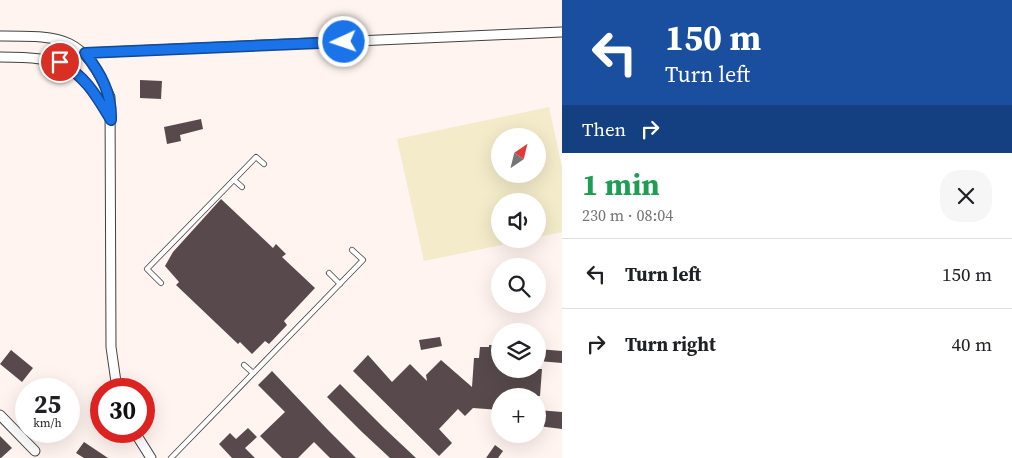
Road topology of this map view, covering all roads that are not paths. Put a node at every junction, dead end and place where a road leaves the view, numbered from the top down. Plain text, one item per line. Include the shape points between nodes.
1 (562, 32) edge
2 (0, 36) edge
3 (85, 53) junction
4 (0, 57) edge
5 (111, 120) junction
6 (264, 164) dead end
7 (234, 180) junction
8 (242, 187) dead end
9 (352, 250) dead end
10 (329, 273) dead end
11 (161, 283) dead end
12 (340, 284) junction
13 (244, 365) dead end
14 (253, 373) junction
15 (115, 378) edge
16 (0, 415) edge
17 (142, 443) edge
18 (35, 452) dead end
19 (151, 458) edge
20 (171, 458) edge

1 - 3 street
2 - 3 street via 44,36 62,40
3 - 5 street via 99,72 110,98
4 - 5 street via 60,62 76,71 90,86
5 - 15 street via 111,347
6 - 7 lane via 256,156
7 - 8 lane
7 - 11 lane via 147,269
9 - 12 lane via 363,260
10 - 12 lane
12 - 14 lane
13 - 14 lane
14 - 20 lane
16 - 18 street
17 - 19 street

